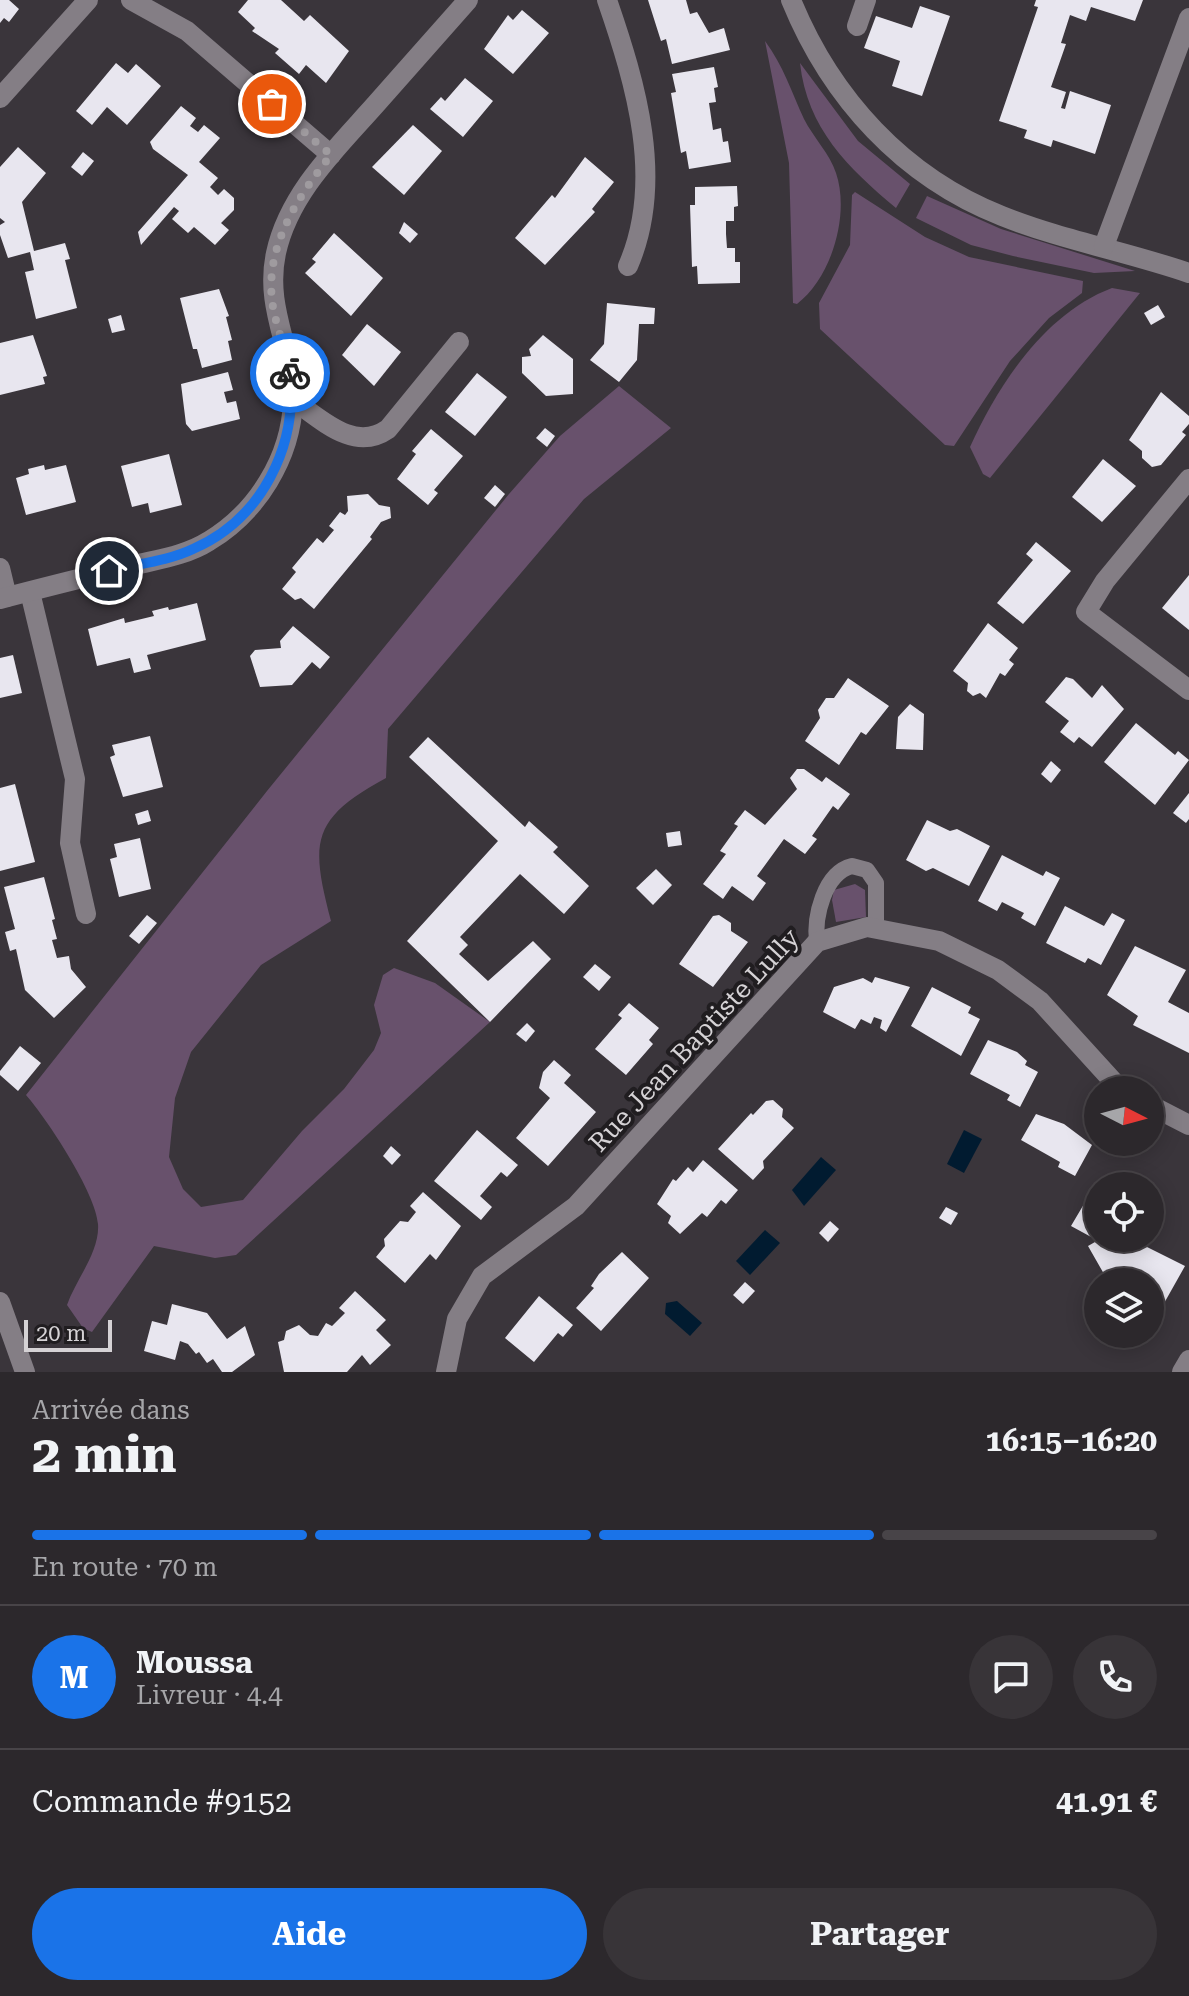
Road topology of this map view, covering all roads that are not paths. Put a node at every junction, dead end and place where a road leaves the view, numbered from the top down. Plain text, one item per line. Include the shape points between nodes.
1 (88, 0) edge
2 (131, 0) edge
3 (468, 0) edge
4 (607, 0) edge
5 (791, 0) edge
6 (866, 0) edge
7 (1189, 18) edge
8 (857, 26) dead end
9 (0, 98) edge
10 (331, 155) junction
11 (1104, 246) junction
12 (628, 266) dead end
13 (1189, 273) edge
14 (459, 342) dead end
15 (293, 400) junction
16 (1189, 479) edge
17 (0, 568) edge
18 (30, 592) junction
19 (3, 598) edge
20 (1189, 690) edge
21 (86, 914) dead end
22 (876, 928) junction
23 (817, 942) junction
24 (1108, 1076) edge
25 (1164, 1112) edge
26 (1189, 1125) edge
27 (0, 1302) edge
28 (1189, 1360) edge
29 (25, 1372) edge
30 (446, 1372) edge
31 (1182, 1372) edge

1 - 9 street
2 - 10 street via 187,31
3 - 10 street
4 - 12 street via 630,78 647,179 644,222
5 - 11 street via 825,70 856,114 891,147 964,199 1004,217
6 - 8 street
7 - 11 street
10 - 15 street via 296,202 276,252 273,305
11 - 13 street
14 - 15 street via 388,429 372,437 344,434
15 - 18 street via 284,449 272,476 229,528 189,551
16 - 20 street via 1086,612
17 - 19 street
18 - 19 street
18 - 21 street via 75,779 70,843
22 - 23 street, Rue Jean Baptiste Lully
22 - 23 lane via 876,883 867,870 852,866 836,873 821,902
22 - 24 street, Rue Jean Baptiste Lully via 939,941 998,970 1040,1001
23 - 30 street, Rue Jean Baptiste Lully via 576,1206 482,1276 457,1319
25 - 26 street
27 - 29 street
28 - 31 street

